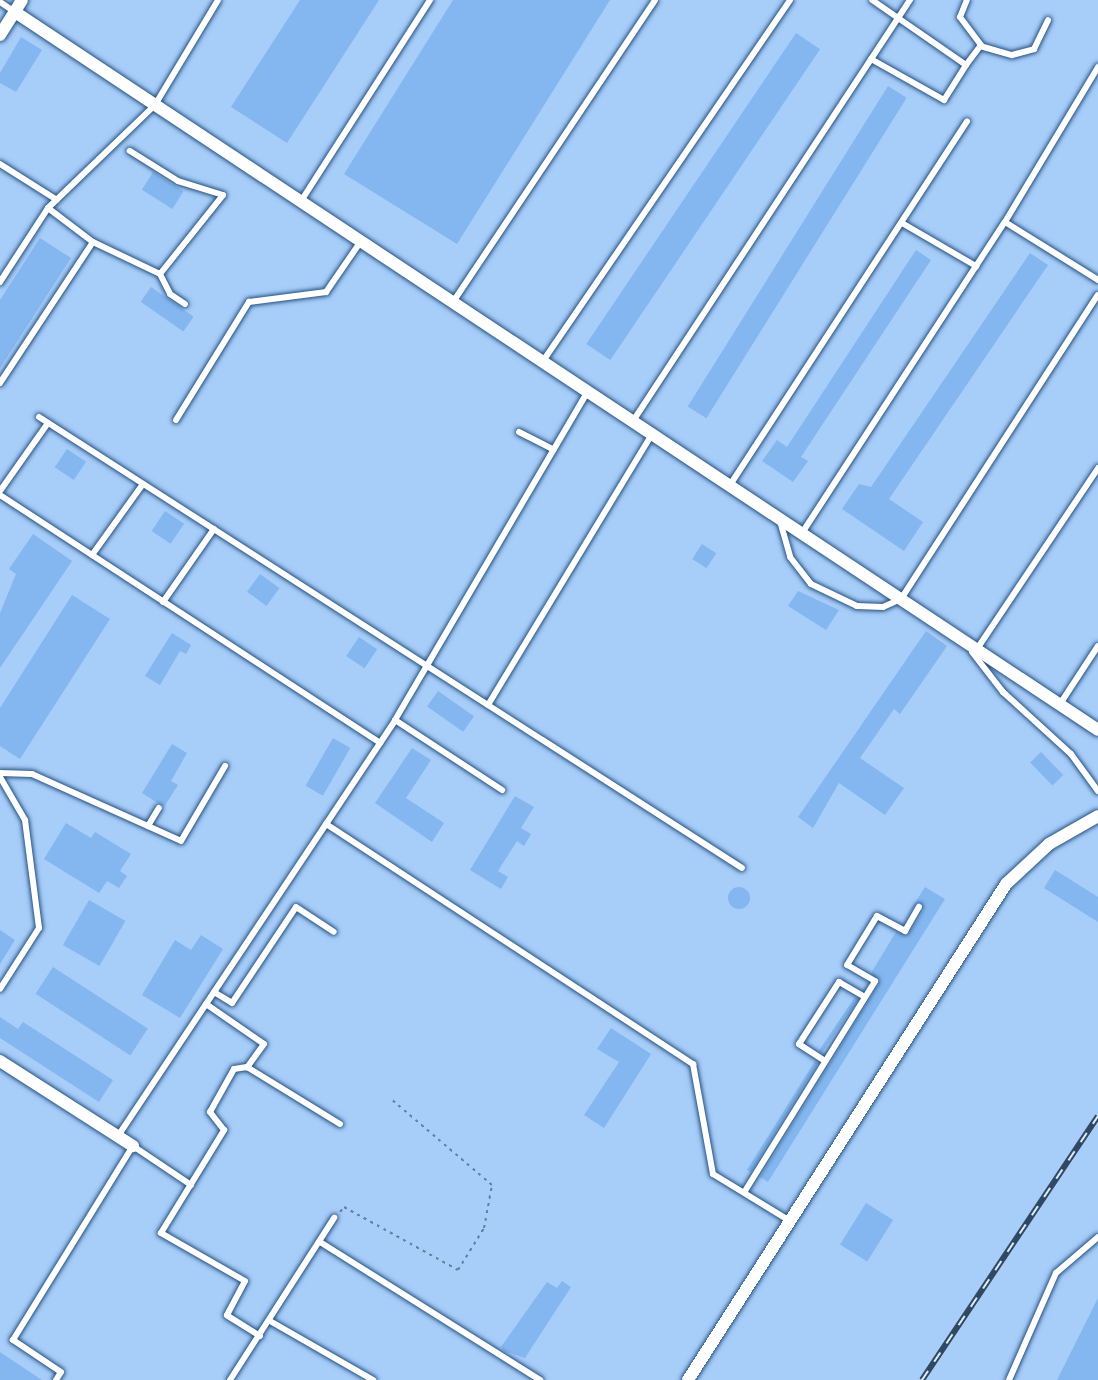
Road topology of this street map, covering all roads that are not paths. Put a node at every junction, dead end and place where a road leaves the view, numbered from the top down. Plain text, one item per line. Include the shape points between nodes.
1 (22, 0) edge
2 (218, 0) edge
3 (430, 0) edge
4 (655, 0) edge
5 (790, 0) edge
6 (872, 0) edge
7 (910, 0) edge
8 (967, 0) edge
9 (0, 2) edge
10 (15, 12) junction
11 (898, 18) junction
12 (1048, 20) dead end
13 (0, 35) edge
14 (980, 46) junction
15 (871, 59) junction
16 (966, 65) junction
17 (1098, 68) edge
18 (155, 105) junction
19 (967, 121) dead end
20 (130, 151) dead end
21 (0, 164) edge
22 (57, 200) junction
23 (301, 201) junction
24 (48, 208) junction
25 (1005, 222) junction
26 (902, 223) junction
27 (361, 241) junction
28 (93, 242) junction
29 (976, 266) junction
30 (160, 274) junction
31 (1098, 279) edge
32 (0, 282) edge
33 (1098, 295) edge
34 (453, 302) junction
35 (185, 304) dead end
36 (543, 362) junction
37 (0, 383) edge
38 (588, 391) junction
39 (39, 417) dead end
40 (176, 420) dead end
41 (633, 421) junction
42 (48, 423) junction
43 (519, 432) dead end
44 (652, 434) junction
45 (554, 450) junction
46 (1098, 468) edge
47 (143, 484) junction
48 (730, 485) junction
49 (0, 493) edge
50 (779, 518) junction
51 (214, 529) junction
52 (802, 533) junction
53 (92, 555) junction
54 (902, 599) junction
55 (163, 602) junction
56 (963, 639) junction
57 (1098, 645) edge
58 (977, 649) junction
59 (427, 666) junction
60 (1060, 704) junction
61 (488, 705) junction
62 (395, 720) junction
63 (1098, 730) edge
64 (380, 743) junction
65 (225, 766) dead end
66 (0, 775) edge
67 (502, 790) dead end
68 (1098, 791) edge
69 (159, 808) dead end
70 (1098, 816) edge
71 (326, 824) junction
72 (148, 826) junction
73 (742, 868) dead end
74 (919, 907) dead end
75 (334, 932) dead end
76 (3, 977) edge
77 (0, 989) edge
78 (214, 992) junction
79 (865, 996) junction
80 (206, 1004) junction
81 (0, 1061) edge
82 (825, 1061) junction
83 (248, 1067) junction
84 (340, 1124) dead end
85 (118, 1136) junction
86 (133, 1146) junction
87 (191, 1185) junction
88 (745, 1191) junction
89 (334, 1218) road end
90 (790, 1221) junction
91 (1098, 1237) edge
92 (320, 1242) junction
93 (270, 1321) junction
94 (260, 1336) junction
95 (56, 1380) edge
96 (230, 1380) edge
97 (373, 1380) edge
98 (540, 1380) edge
99 (688, 1380) edge
100 (1009, 1380) edge

1 - 10 street
2 - 18 lane
3 - 23 lane
4 - 34 lane
5 - 36 lane
6 - 11 lane
7 - 11 lane
8 - 14 lane via 960,17
9 - 10 lane
10 - 13 street
10 - 18 street
11 - 15 lane
11 - 16 lane
12 - 14 lane via 1034,49 1004,55
14 - 16 lane
15 - 16 lane via 944,100
15 - 41 lane
17 - 25 lane
18 - 22 lane
18 - 23 street
19 - 26 lane
20 - 30 lane via 178,182 223,195
21 - 22 lane
22 - 24 lane
23 - 27 street
24 - 28 lane
24 - 32 lane
25 - 29 lane
25 - 31 lane
26 - 29 lane
26 - 48 lane
27 - 34 street
27 - 40 lane via 326,292 249,302
28 - 30 lane
28 - 37 lane
29 - 52 lane
30 - 35 lane via 170,294
33 - 54 lane
34 - 36 street
36 - 38 street
38 - 41 street
38 - 45 lane
39 - 42 lane
41 - 44 street
42 - 47 lane
42 - 49 lane
43 - 45 lane
44 - 48 street
44 - 61 lane
45 - 59 lane
46 - 58 lane
47 - 51 lane
47 - 53 lane
48 - 50 street
49 - 53 lane
50 - 52 street
50 - 54 lane via 790,557 811,584 858,606 882,607
51 - 55 lane
51 - 59 lane
52 - 54 street
53 - 55 lane
54 - 56 street
55 - 64 lane
56 - 58 street
56 - 68 lane via 1003,692 1071,754
57 - 60 lane
58 - 60 street
59 - 61 lane
59 - 62 lane
60 - 63 street
61 - 73 lane
62 - 64 lane
62 - 67 lane
64 - 71 lane
65 - 72 lane via 181,841
66 - 72 lane via 32,774
66 - 76 lane via 25,820 39,928
69 - 72 lane
70 - 90 street via 1049,843 1006,884 915,1013
71 - 78 lane
71 - 88 lane via 693,1064 713,1174
74 - 79 lane via 905,931 878,916 847,965 874,981
75 - 78 lane via 296,907 232,1003
76 - 77 lane
78 - 80 lane
79 - 82 lane
79 - 82 lane via 839,982 799,1044
80 - 83 lane via 264,1044
80 - 85 lane
81 - 85 street
82 - 88 lane
83 - 84 lane
83 - 87 lane via 234,1069 210,1112 224,1131
85 - 86 street
86 - 87 lane
86 - 95 lane via 13,1340 61,1372
87 - 94 lane via 161,1233 245,1281 227,1315
88 - 90 lane
89 - 92 lane
90 - 99 street
91 - 100 lane via 1056,1273
92 - 93 lane
92 - 98 lane
93 - 94 lane
93 - 97 lane
94 - 96 lane

